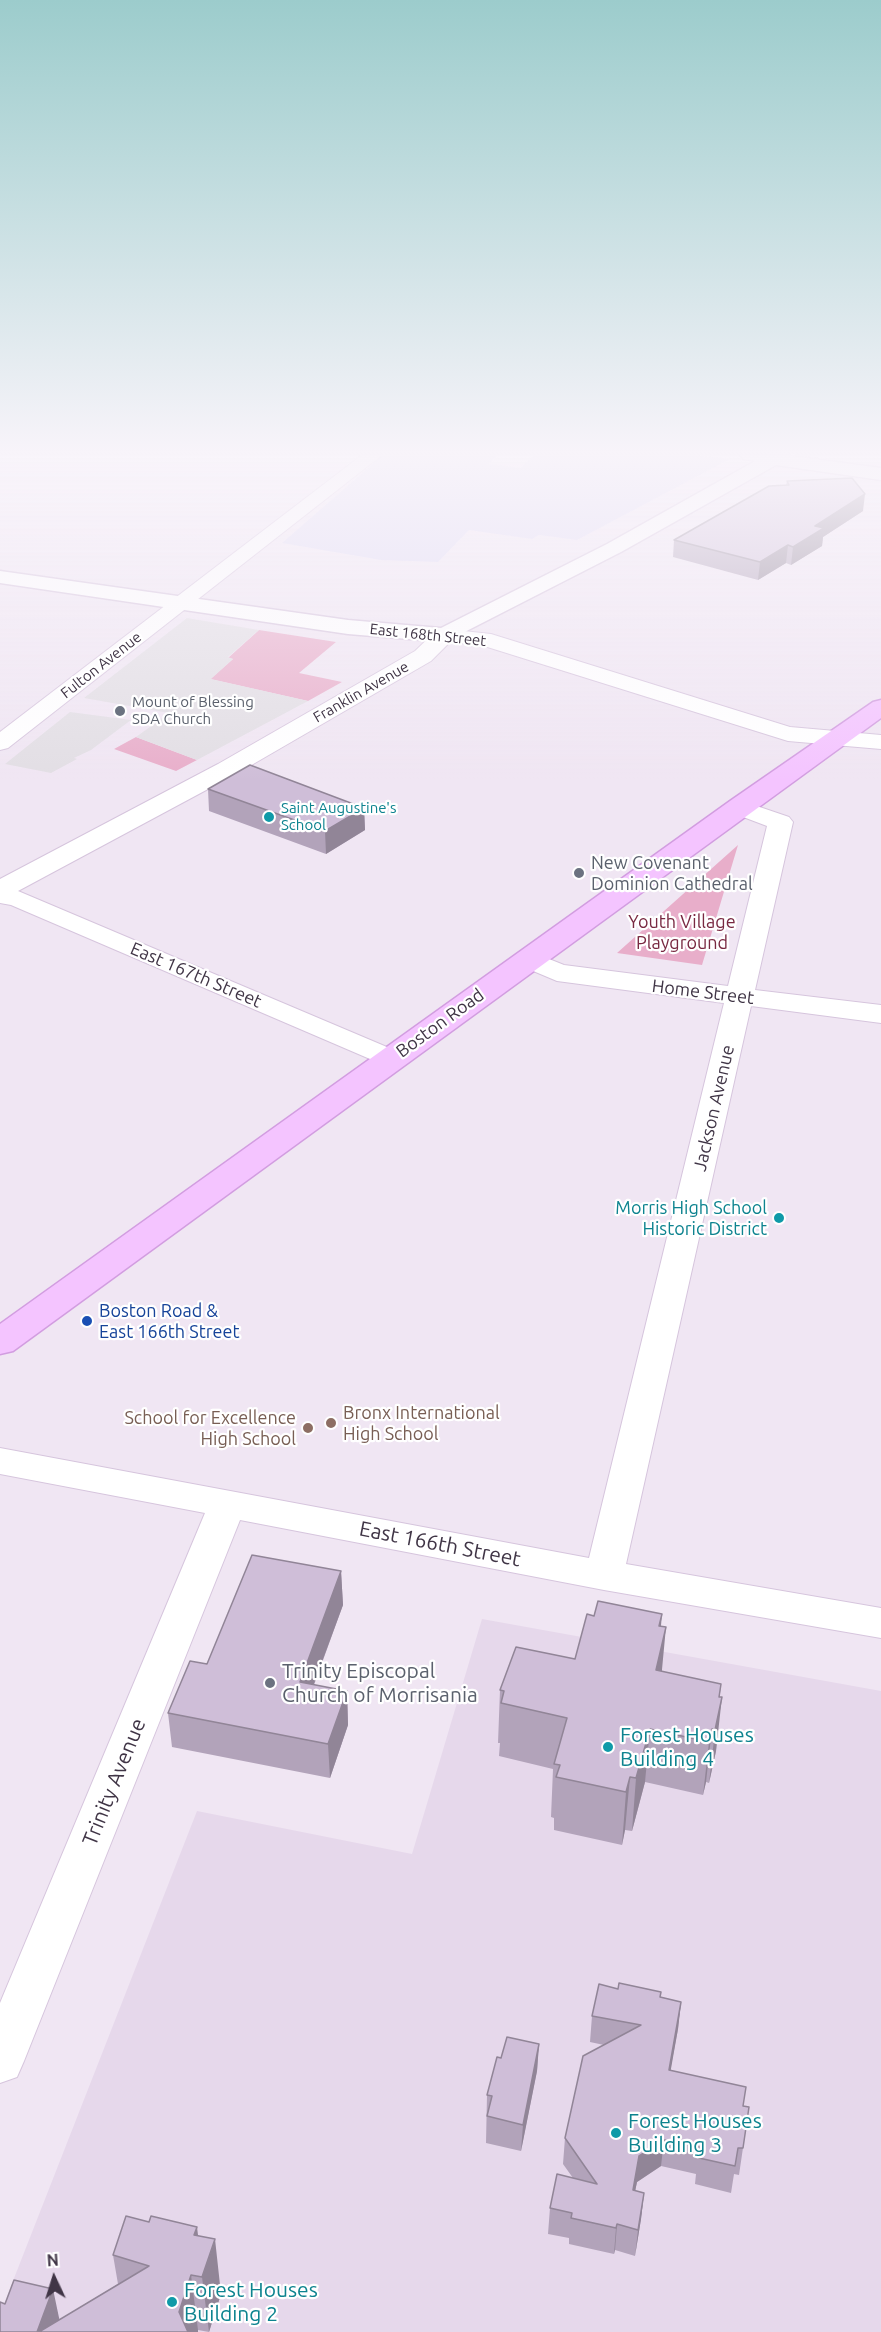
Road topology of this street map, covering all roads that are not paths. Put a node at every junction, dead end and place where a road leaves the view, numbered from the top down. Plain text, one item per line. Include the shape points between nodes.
1 (231, 564) edge
2 (583, 564) edge
3 (0, 577) edge
4 (180, 603) junction
5 (445, 635) junction
6 (881, 707) edge
7 (836, 737) junction
8 (0, 742) edge
9 (881, 742) edge
10 (739, 807) junction
11 (0, 890) edge
12 (0, 895) edge
13 (529, 959) junction
14 (740, 996) junction
15 (881, 1014) edge
16 (391, 1059) junction
17 (0, 1342) edge
18 (0, 1461) edge
19 (228, 1503) junction
20 (604, 1575) junction
21 (881, 1623) edge
22 (0, 2061) edge

1 - 4 street, Fulton Avenue
2 - 5 street, Franklin Avenue
3 - 4 street, East 168th Street
4 - 5 street, East 168th Street via 348,627
4 - 8 street, Fulton Avenue
5 - 7 street, East 168th Street via 483,639 788,734
5 - 11 street, Franklin Avenue via 423,656 372,686
6 - 7 main road, Boston Road
7 - 9 street, East 168th Street
7 - 10 main road, Boston Road
10 - 13 main road, Boston Road
10 - 14 street, Jackson Avenue via 780,822
12 - 16 street, East 167th Street via 19,899
13 - 14 street, Home Street via 557,973
13 - 16 main road, Boston Road
14 - 15 street, Home Street
14 - 20 street, Jackson Avenue
16 - 17 main road, Boston Road
18 - 19 street, East 166th Street
19 - 20 street, East 166th Street
19 - 22 street, Trinity Avenue
20 - 21 street, East 166th Street

